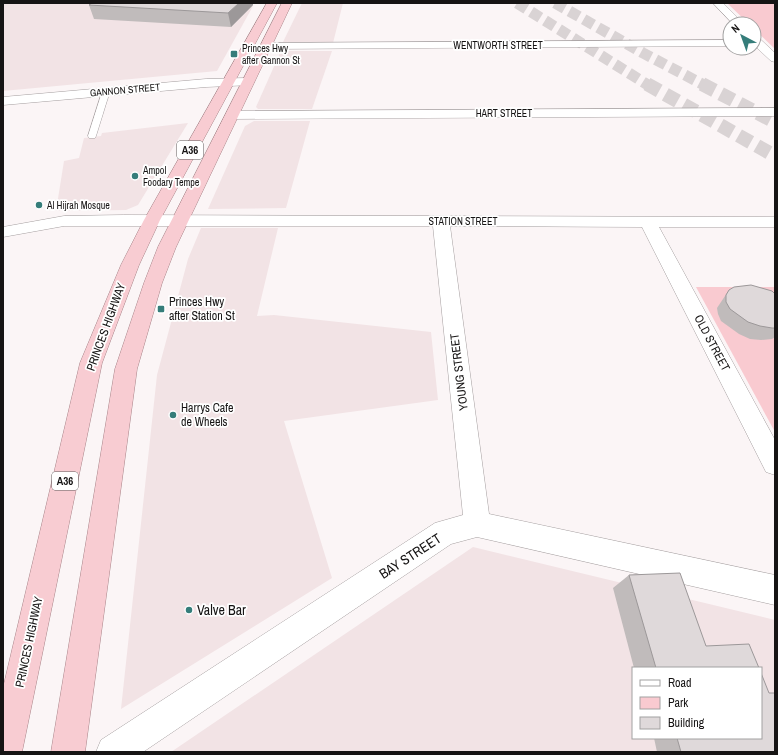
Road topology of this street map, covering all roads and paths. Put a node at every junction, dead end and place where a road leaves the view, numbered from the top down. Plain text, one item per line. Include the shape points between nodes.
1 (272, 3) edge
2 (287, 3) edge
3 (718, 3) edge
4 (731, 16) edge
5 (722, 44) edge
6 (266, 46) junction
7 (762, 47) edge
8 (775, 59) edge
9 (229, 82) junction
10 (248, 82) junction
11 (106, 91) junction
12 (3, 101) edge
13 (775, 112) edge
14 (233, 115) junction
15 (92, 136) dead end
16 (181, 219) junction
17 (152, 220) junction
18 (441, 220) junction
19 (648, 222) junction
20 (775, 222) edge
21 (3, 232) edge
22 (775, 464) edge
23 (477, 524) junction
24 (775, 590) edge
25 (5, 752) edge
26 (68, 752) edge
27 (113, 752) edge

1 - 9 highway, PRINCES HIGHWAY / A36
2 - 6 highway, A36
3 - 4 street
5 - 6 street, WENTWORTH STREET
6 - 10 highway, A36
7 - 8 street
9 - 10 street, GANNON STREET
9 - 11 street, GANNON STREET
9 - 17 highway, PRINCES HIGHWAY / A36
10 - 14 highway, A36
11 - 12 street, GANNON STREET
11 - 15 lane
13 - 14 street, HART STREET
14 - 16 highway, A36
16 - 17 street, STATION STREET
16 - 18 street, STATION STREET
16 - 26 highway, A36 via 167,246 153,283 126,369
17 - 21 street, STATION STREET via 64,221
17 - 25 highway, PRINCES HIGHWAY / A36 via 130,265 91,363
18 - 19 street, STATION STREET
18 - 23 street, YOUNG STREET
19 - 20 street, STATION STREET
19 - 22 street, OLD STREET
23 - 24 street, BAY STREET
23 - 27 street, BAY STREET via 445,532

